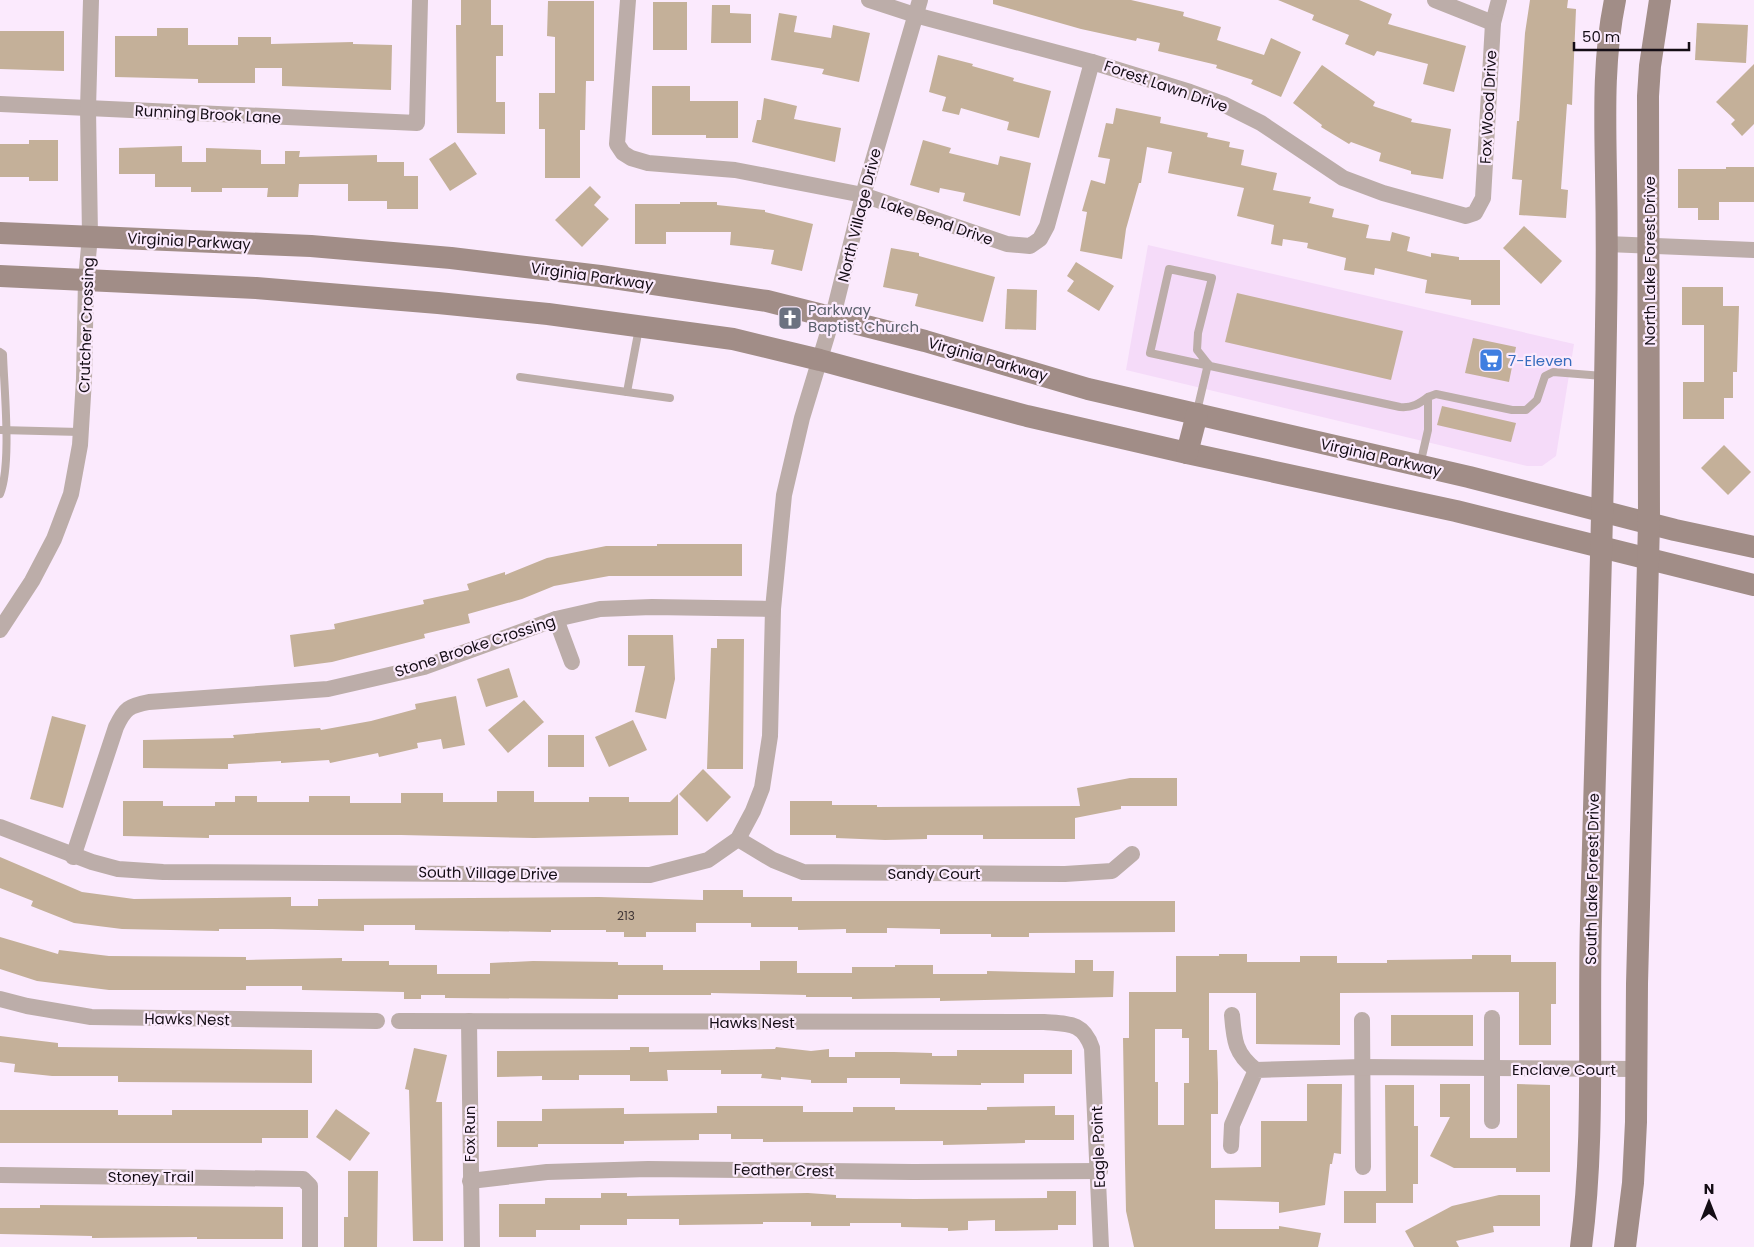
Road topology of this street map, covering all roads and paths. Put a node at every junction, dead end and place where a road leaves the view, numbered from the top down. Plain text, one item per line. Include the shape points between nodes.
1 (91, 0) edge
2 (420, 0) edge
3 (628, 0) edge
4 (869, 0) edge
5 (1435, 0) edge
6 (1498, 0) edge
7 (1615, 0) edge
8 (1660, 0) edge
9 (917, 8) edge
10 (1493, 23) junction
11 (1092, 62) junction
12 (0, 104) edge
13 (88, 109) junction
14 (863, 195) junction
15 (1475, 213) joint
16 (0, 233) edge
17 (90, 236) junction
18 (1607, 244) junction
19 (1649, 247) junction
20 (1754, 250) edge
21 (0, 276) edge
22 (86, 279) junction
23 (834, 316) junction
24 (639, 328) junction
25 (0, 352) edge
26 (820, 360) junction
27 (1208, 364) junction
28 (1605, 376) junction
29 (520, 377) dead end
30 (626, 392) junction
31 (1428, 397) junction
32 (670, 398) dead end
33 (1197, 414) junction
34 (3, 430) edge
35 (80, 432) junction
36 (1187, 453) junction
37 (1420, 466) junction
38 (0, 494) edge
39 (1603, 511) junction
40 (1649, 523) junction
41 (1602, 547) junction
42 (1754, 547) edge
43 (1647, 559) junction
44 (1754, 585) edge
45 (773, 608) junction
46 (556, 619) junction
47 (0, 630) edge
48 (572, 662) dead end
49 (0, 828) edge
50 (738, 839) junction
51 (1132, 854) dead end
52 (73, 857) junction
53 (0, 999) edge
54 (1232, 1015) dead end
55 (1492, 1018) dead end
56 (1362, 1020) dead end
57 (377, 1021) dead end
58 (399, 1021) dead end
59 (469, 1022) junction
60 (1092, 1048) joint
61 (1362, 1067) junction
62 (1491, 1068) junction
63 (1589, 1069) junction
64 (1637, 1069) junction
65 (1256, 1070) junction
66 (1492, 1121) dead end
67 (1230, 1146) dead end
68 (1363, 1167) dead end
69 (1100, 1171) junction
70 (0, 1175) edge
71 (470, 1181) junction
72 (310, 1247) edge
73 (472, 1247) edge
74 (1101, 1247) edge
75 (1581, 1247) edge
76 (1625, 1247) edge

1 - 13 street, Crutcher Crossing
2 - 13 street, Running Brook Lane via 417,123
3 - 14 street, Lake Bend Drive via 618,131 618,144 623,153 648,163 735,170
4 - 9 street, Forest Lawn Drive
5 - 10 street
6 - 10 street, Fox Wood Drive
7 - 18 main road via 1605,90
8 - 19 main road, North Lake Forest Drive via 1648,96
9 - 11 street, Forest Lawn Drive
9 - 14 street, North Village Drive
10 - 15 street, Fox Wood Drive via 1483,198
11 - 14 street, Lake Bend Drive via 1047,226 1040,239 1030,246 1007,244
11 - 15 street, Forest Lawn Drive via 1223,104 1261,123 1343,178 1456,214 1466,216
12 - 13 street, Running Brook Lane
13 - 17 street, Crutcher Crossing
14 - 23 street, North Village Drive
16 - 17 main road, Virginia Parkway
17 - 22 street, Crutcher Crossing
17 - 23 main road, Virginia Parkway via 311,246 451,258 767,301
18 - 19 street
18 - 28 main road
19 - 20 street
19 - 40 main road, North Lake Forest Drive
21 - 22 main road
22 - 24 main road via 256,288 438,303 548,314
22 - 35 street, Crutcher Crossing
23 - 26 street, North Village Drive
23 - 33 main road, Virginia Parkway via 1088,389
24 - 26 main road via 733,339
24 - 30 lane
25 - 34 lane via 3,354
26 - 36 main road via 965,400
26 - 45 street, North Village Drive via 784,495
27 - 27 lane via 1150,354 1169,269 1212,278 1197,350
27 - 31 lane via 1400,408 1419,404
27 - 33 lane
28 - 31 lane via 1553,372 1545,376 1537,400 1526,410 1436,394
28 - 39 main road
29 - 30 lane
30 - 32 lane
31 - 37 lane via 1428,430
33 - 36 main road
33 - 37 main road, Virginia Parkway
34 - 35 lane
34 - 38 lane via 4,484
35 - 47 street, Crutcher Crossing via 71,494 54,539 32,581
36 - 41 main road via 1456,511
37 - 39 main road, Virginia Parkway
39 - 40 main road, Virginia Parkway
39 - 41 main road, South Lake Forest Drive
40 - 42 main road, Virginia Parkway
40 - 43 main road
41 - 43 main road
41 - 63 main road, South Lake Forest Drive
43 - 44 main road
43 - 64 main road
45 - 46 street, Stone Brooke Crossing via 600,609
45 - 50 street, South Village Drive via 769,744 762,788
46 - 48 street
46 - 52 street, Stone Brooke Crossing via 424,667 328,689 131,706 122,714 116,727
49 - 52 street, South Village Drive
50 - 51 street, Sandy Court via 773,860 803,872 1065,874 1112,871
50 - 52 street, South Village Drive via 708,860 650,875 162,872 118,869
53 - 57 street, Hawks Nest via 91,1017
54 - 65 street via 1235,1042 1244,1061
55 - 62 street, Enclave Court
56 - 61 street
58 - 59 street, Hawks Nest
59 - 60 street, Hawks Nest via 1044,1022 1077,1026 1088,1035
59 - 71 street, Fox Run
60 - 69 street, Eagle Point
61 - 62 street, Enclave Court
61 - 65 street, Enclave Court
61 - 68 street
62 - 63 street, Enclave Court
62 - 66 street, Enclave Court
63 - 64 street, Enclave Court
63 - 75 main road, South Lake Forest Drive via 1588,1158
64 - 76 main road via 1633,1184
65 - 67 street via 1232,1125
69 - 71 street, Feather Crest via 648,1169 547,1172
69 - 74 street, Eagle Point
70 - 72 street, Stoney Trail via 303,1179 310,1186
71 - 73 street, Fox Run

